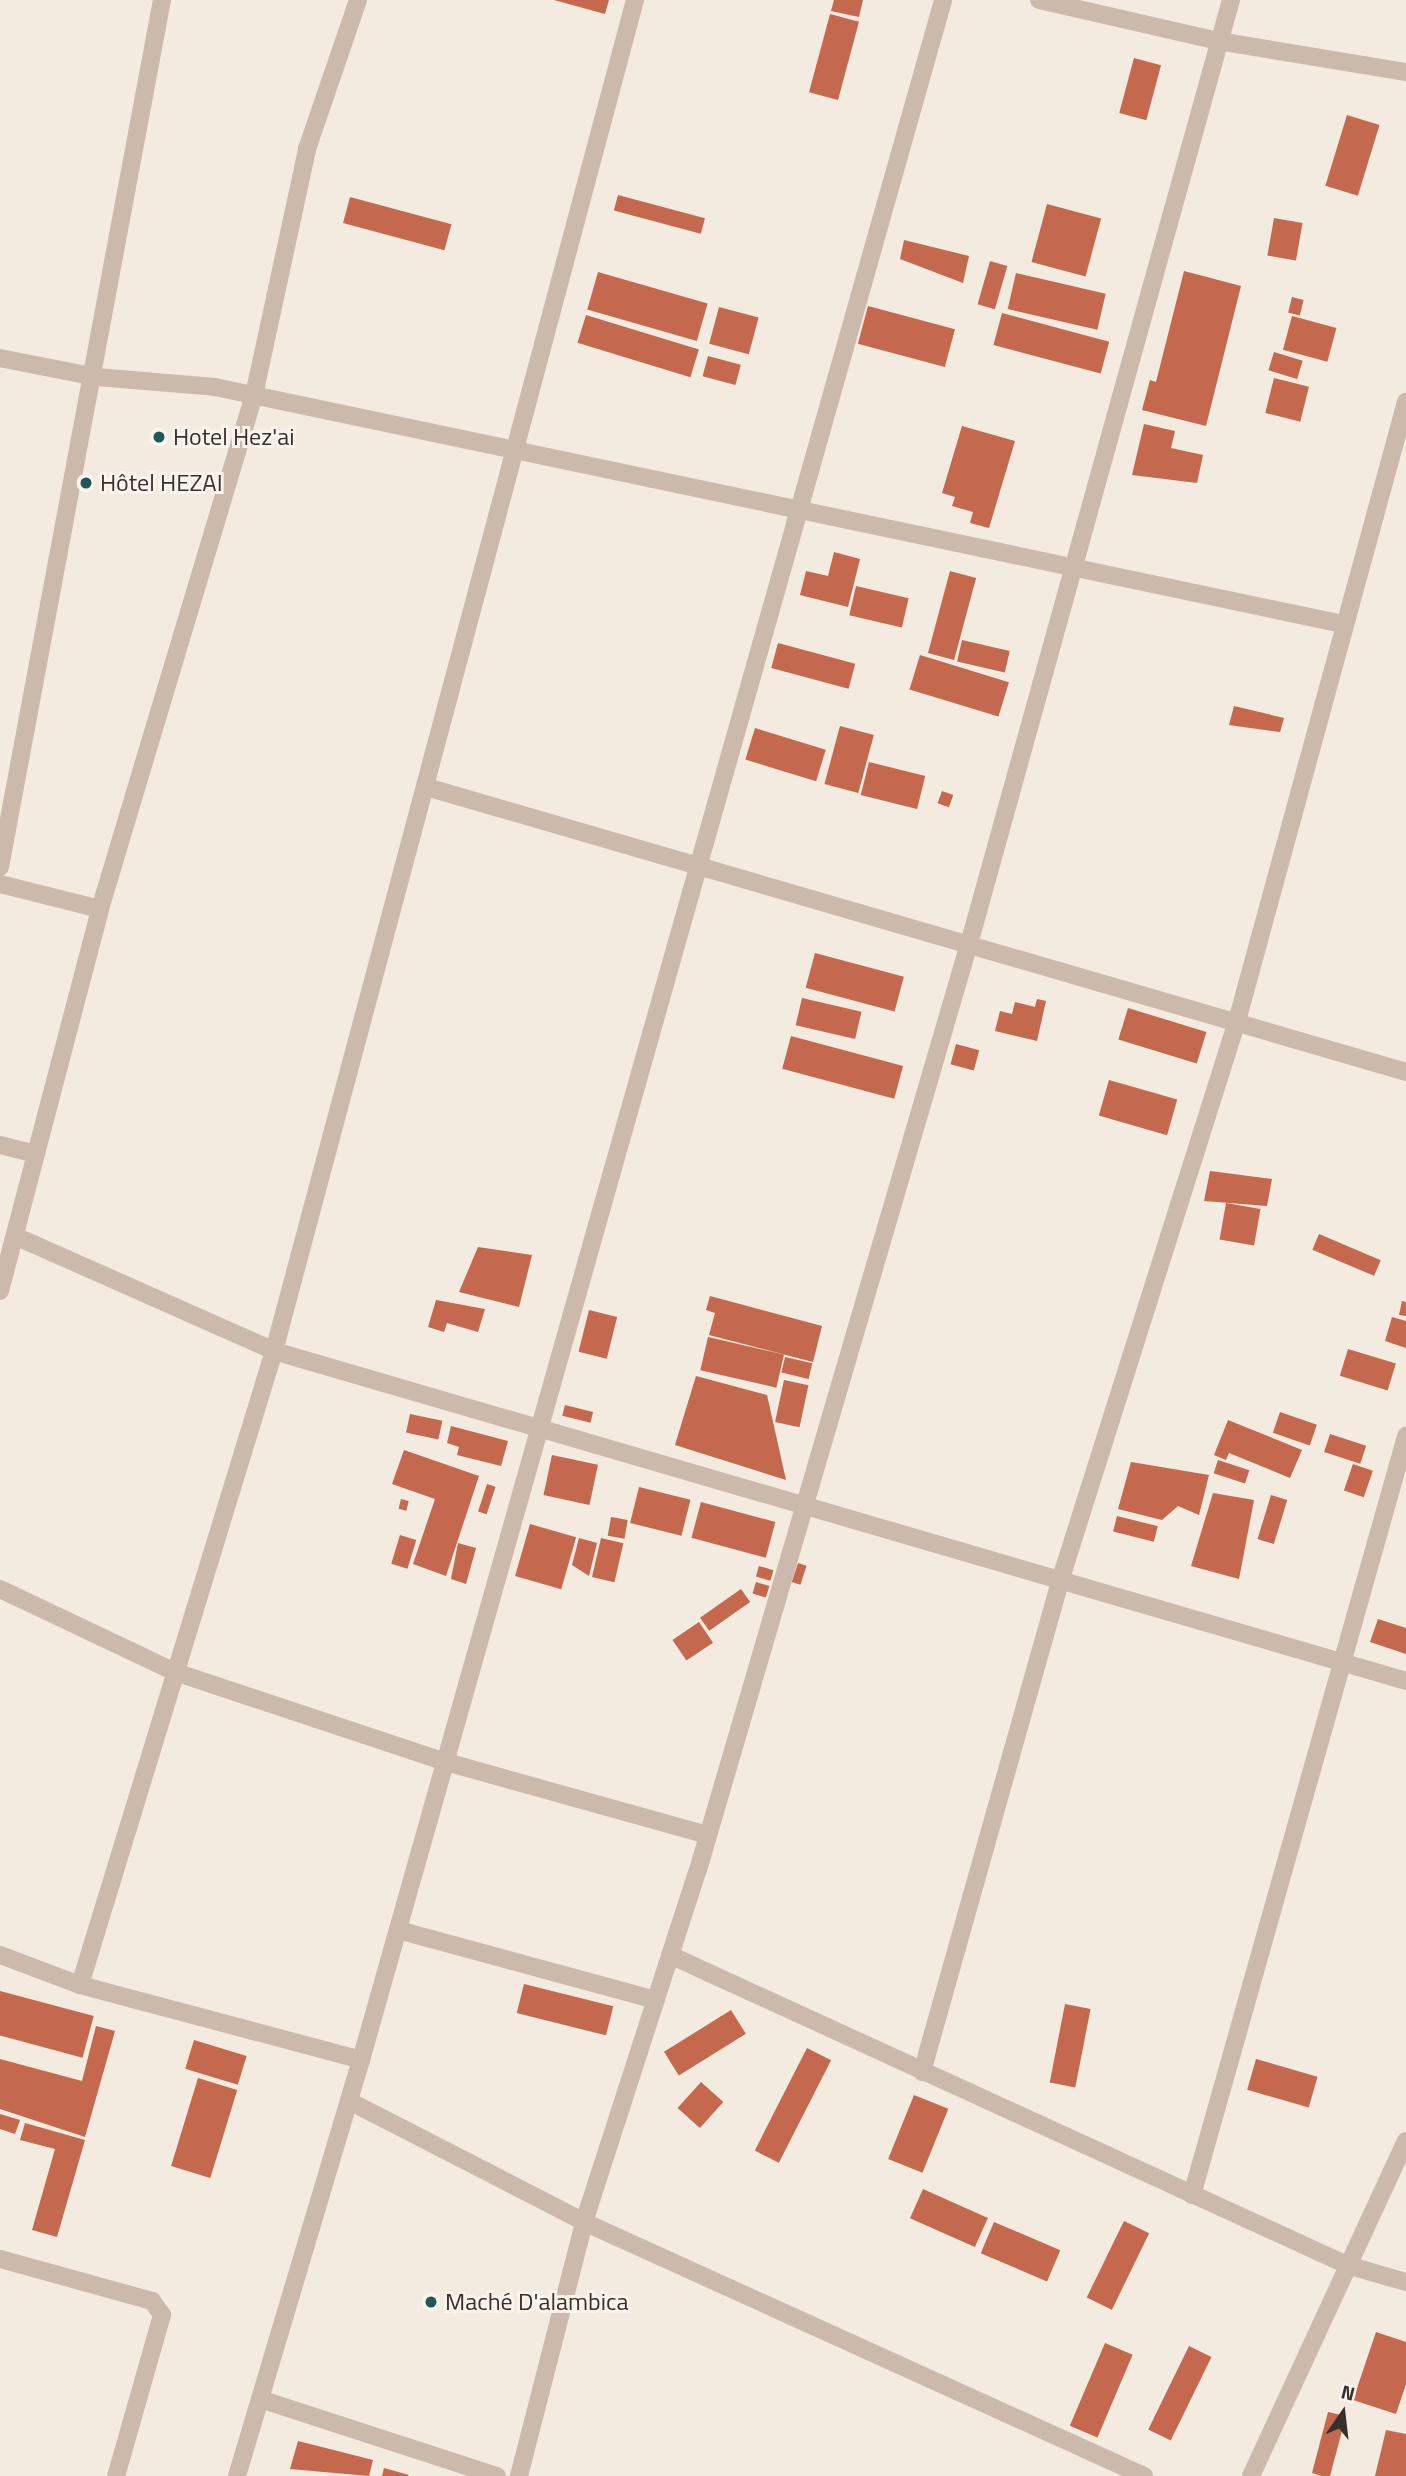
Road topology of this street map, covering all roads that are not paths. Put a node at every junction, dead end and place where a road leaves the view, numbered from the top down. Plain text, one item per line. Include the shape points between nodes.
1 (162, 0) edge
2 (358, 0) edge
3 (635, 0) edge
4 (943, 0) edge
5 (1039, 0) edge
6 (1231, 0) edge
7 (1218, 41) junction
8 (1406, 72) edge
9 (0, 358) edge
10 (97, 377) junction
11 (254, 395) junction
12 (1406, 402) edge
13 (518, 455) junction
14 (799, 510) junction
15 (1073, 564) junction
16 (1343, 624) junction
17 (429, 788) junction
18 (697, 863) junction
19 (0, 867) edge
20 (0, 884) edge
21 (100, 909) junction
22 (969, 944) junction
23 (1237, 1021) junction
24 (1406, 1072) edge
25 (0, 1145) edge
26 (33, 1153) junction
27 (15, 1236) junction
28 (0, 1291) edge
29 (274, 1351) junction
30 (536, 1426) junction
31 (1406, 1436) edge
32 (801, 1501) junction
33 (1061, 1578) junction
34 (0, 1589) edge
35 (1341, 1662) junction
36 (175, 1672) junction
37 (1406, 1681) edge
38 (446, 1762) junction
39 (708, 1835) junction
40 (398, 1930) junction
41 (0, 1955) edge
42 (670, 1955) junction
43 (80, 1985) junction
44 (656, 2000) junction
45 (361, 2060) junction
46 (922, 2072) junction
47 (349, 2101) junction
48 (1406, 2141) edge
49 (1192, 2194) junction
50 (584, 2222) junction
51 (0, 2259) edge
52 (1347, 2265) junction
53 (1406, 2282) edge
54 (260, 2399) junction
55 (116, 2476) edge
56 (237, 2476) edge
57 (497, 2476) edge
58 (519, 2476) edge
59 (1144, 2476) edge
60 (1251, 2476) edge

1 - 10 street
2 - 11 street via 307,149
3 - 13 street
4 - 14 street
5 - 7 street
6 - 7 street
7 - 8 street
7 - 15 street
9 - 10 street
10 - 11 street
10 - 19 street
11 - 13 street
11 - 21 street
12 - 16 street
13 - 14 street
13 - 17 street
14 - 15 street
14 - 18 street
15 - 16 street
15 - 22 street
16 - 23 street
17 - 18 street
17 - 29 street
18 - 22 street
18 - 30 street
20 - 21 street
21 - 26 street
22 - 23 street
22 - 32 street
23 - 24 street
23 - 33 street
25 - 26 street
26 - 27 street
27 - 28 street
27 - 29 street
29 - 30 street
29 - 36 street
30 - 32 street
30 - 38 street
31 - 35 street
32 - 33 street
32 - 39 street
33 - 35 street
33 - 46 street
34 - 36 street
35 - 37 street
35 - 49 street
36 - 38 street
36 - 43 street
38 - 39 street
38 - 40 street
39 - 42 street
40 - 44 street
40 - 45 street
41 - 43 street
42 - 44 street
42 - 46 street
43 - 45 street
44 - 50 street
45 - 47 street
46 - 49 street
47 - 50 street
47 - 54 street
48 - 52 street
49 - 52 street
50 - 58 street
50 - 59 street
51 - 55 street via 152,2301 162,2315
52 - 53 street
52 - 60 street
54 - 56 street
54 - 57 street

